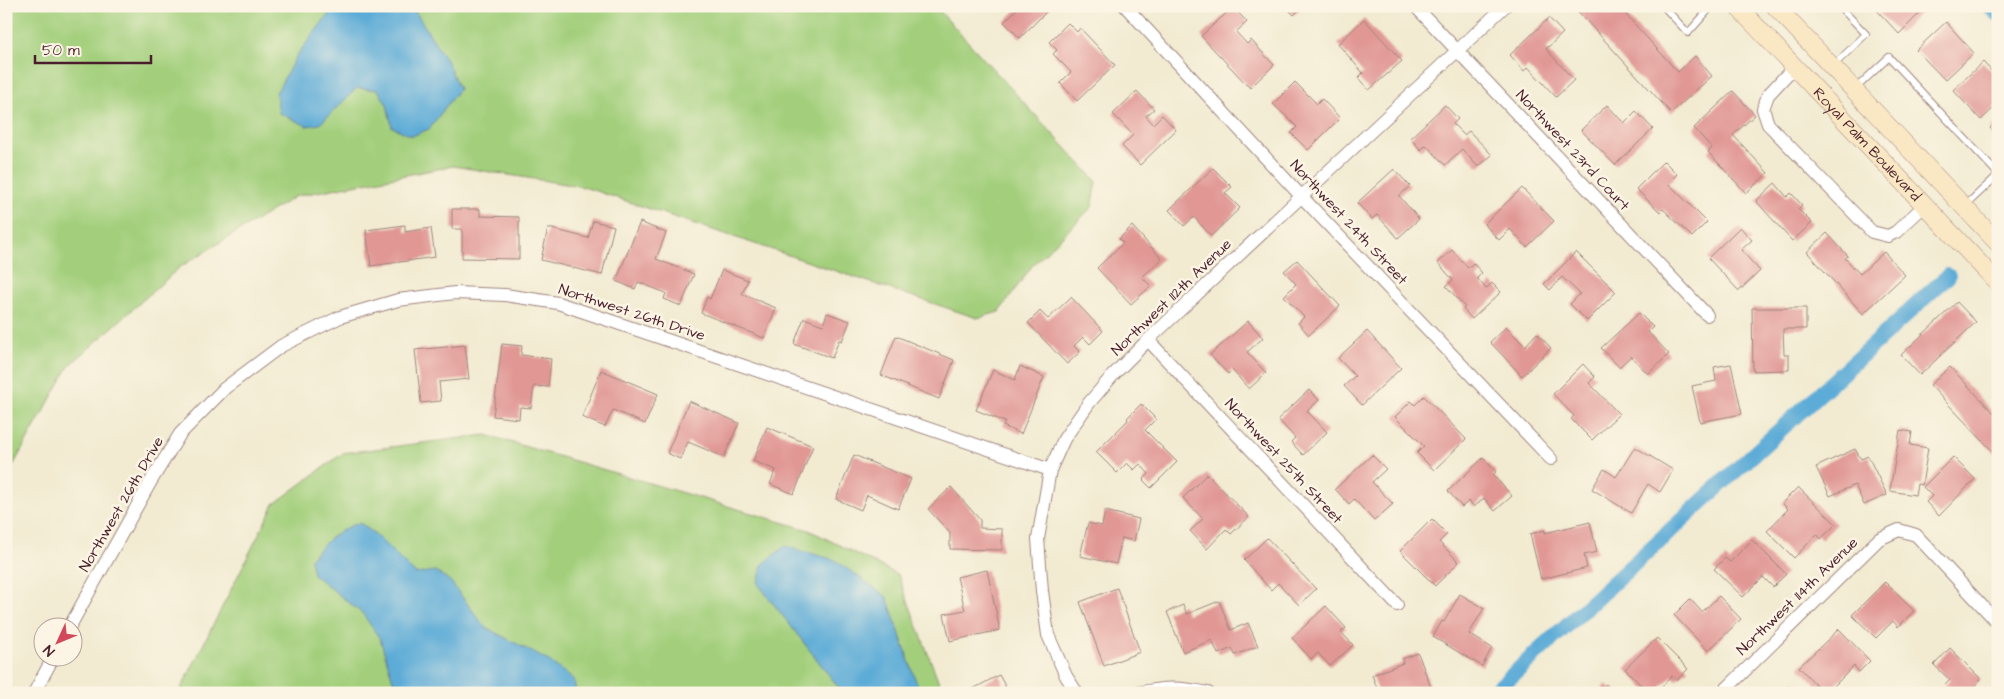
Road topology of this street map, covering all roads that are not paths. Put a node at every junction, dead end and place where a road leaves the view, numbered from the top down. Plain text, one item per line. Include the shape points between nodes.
1 (1125, 6) edge
2 (1415, 6) edge
3 (1505, 6) edge
4 (1663, 6) edge
5 (1712, 6) edge
6 (1737, 6) edge
7 (1775, 6) edge
8 (1839, 6) edge
9 (1457, 51) junction
10 (1794, 67) junction
11 (1832, 67) junction
12 (1854, 90) junction
13 (1998, 174) edge
14 (1301, 196) junction
15 (1925, 205) junction
16 (1964, 207) junction
17 (1998, 243) edge
18 (1998, 283) edge
19 (1707, 315) dead end
20 (1148, 340) junction
21 (1551, 459) dead end
22 (1050, 470) junction
23 (1396, 605) dead end
24 (76, 616) edge
25 (1998, 623) edge
26 (49, 666) edge
27 (34, 693) edge
28 (1077, 693) edge
29 (1138, 693) edge
30 (1208, 693) edge
31 (1722, 693) edge

1 - 14 street, Northwest 24th Street
2 - 9 street, Northwest 23rd Court
3 - 9 street, Northwest 112th Avenue
4 - 5 lane via 1688,33
6 - 10 main road, Royal Palm Boulevard
7 - 11 main road, Royal Palm Boulevard
8 - 11 lane via 1866,34
9 - 14 street, Northwest 112th Avenue
9 - 19 street, Northwest 23rd Court
10 - 15 main road, Royal Palm Boulevard
10 - 15 street via 1768,95 1763,109 1768,124 1872,232 1888,236 1896,232
11 - 12 main road, Royal Palm Boulevard
12 - 13 lane via 1889,57
12 - 16 main road, Royal Palm Boulevard
13 - 16 lane
14 - 20 street, Northwest 112th Avenue
14 - 21 street, Northwest 24th Street
15 - 18 main road, Royal Palm Boulevard
16 - 17 main road, Royal Palm Boulevard
20 - 22 street, Northwest 112th Avenue via 1090,403 1064,439
20 - 23 street, Northwest 25th Street
22 - 24 street, Northwest 26th Drive via 558,303 505,295 455,294 398,300 340,317 281,346 225,388 180,434
22 - 28 street, Northwest 112th Avenue via 1038,539 1042,591 1048,635
25 - 31 street, Northwest 114th Avenue via 1916,535 1899,530 1879,539
26 - 27 street
29 - 30 street via 1184,688

